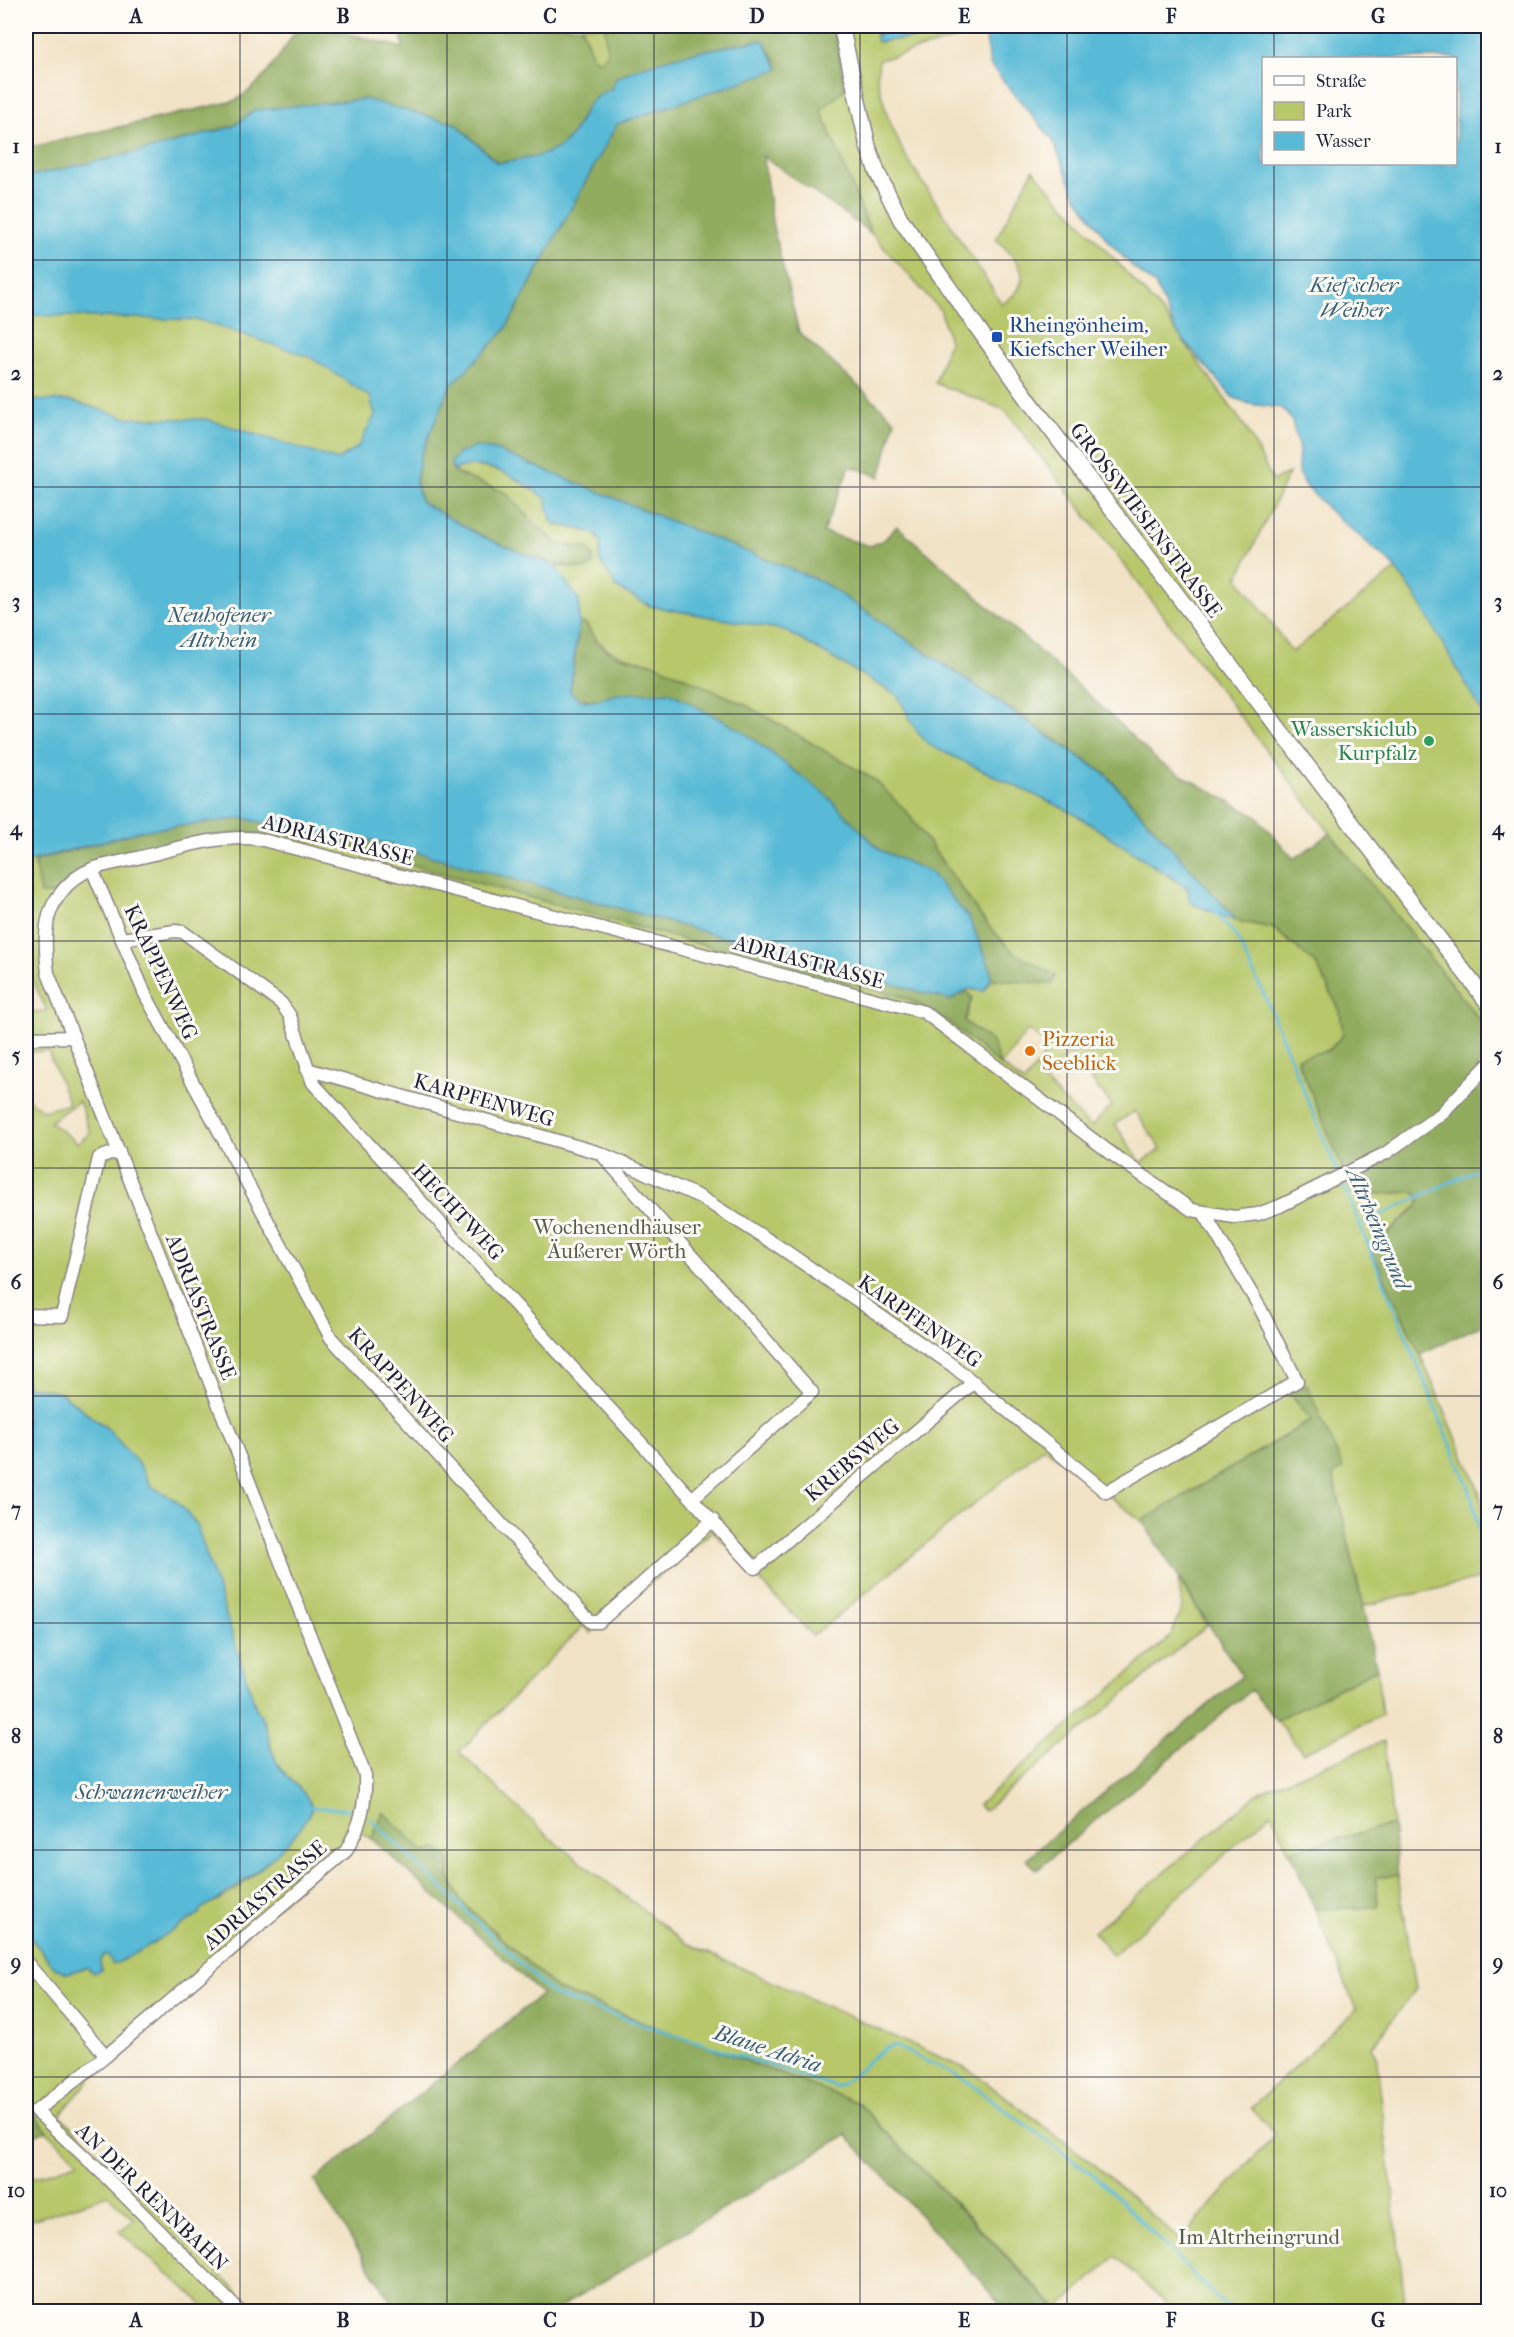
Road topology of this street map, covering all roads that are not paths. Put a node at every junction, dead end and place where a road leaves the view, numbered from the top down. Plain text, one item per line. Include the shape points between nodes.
1 (841, 26) edge
2 (92, 869) junction
3 (122, 939) junction
4 (1488, 1003) edge
5 (74, 1037) junction
6 (26, 1038) edge
7 (1488, 1065) edge
8 (307, 1069) junction
9 (118, 1151) junction
10 (600, 1154) junction
11 (1204, 1213) junction
12 (26, 1315) edge
13 (974, 1382) junction
14 (694, 1497) junction
15 (713, 1520) junction
16 (755, 1568) joint
17 (26, 1962) edge
18 (106, 2056) junction
19 (36, 2111) joint
20 (240, 2312) edge

1 - 4 street, GROSSWIESENSTRASSE via 868,146 901,220 1044,420
2 - 3 street, KRAPPENWEG
2 - 5 street, ADRIASTRASSE via 73,880 58,896 46,929 48,974
2 - 11 street, ADRIASTRASSE via 196,844 259,839 924,1012 1112,1154 1192,1210
3 - 8 street, HECHTWEG via 175,931 191,938 286,1009
3 - 15 street, KRAPPENWEG via 150,1002 331,1338 591,1622 599,1622
5 - 6 street
5 - 9 street, ADRIASTRASSE
7 - 11 street, ADRIASTRASSE via 1441,1114 1386,1153 1258,1214 1234,1217
8 - 10 street, KARPFENWEG
8 - 14 street, HECHTWEG via 314,1083
9 - 12 street via 99,1158 62,1316
9 - 18 street, ADRIASTRASSE via 365,1774 366,1801 358,1830 346,1851
10 - 13 street, KARPFENWEG via 726,1212
10 - 14 street via 812,1392
11 - 13 street, KARPFENWEG via 1297,1381 1106,1492
13 - 16 street, KREBSWEG
14 - 15 street, HECHTWEG
15 - 16 street, HECHTWEG
17 - 18 street
18 - 19 street, ADRIASTRASSE
19 - 20 street, AN DER RENNBAHN

